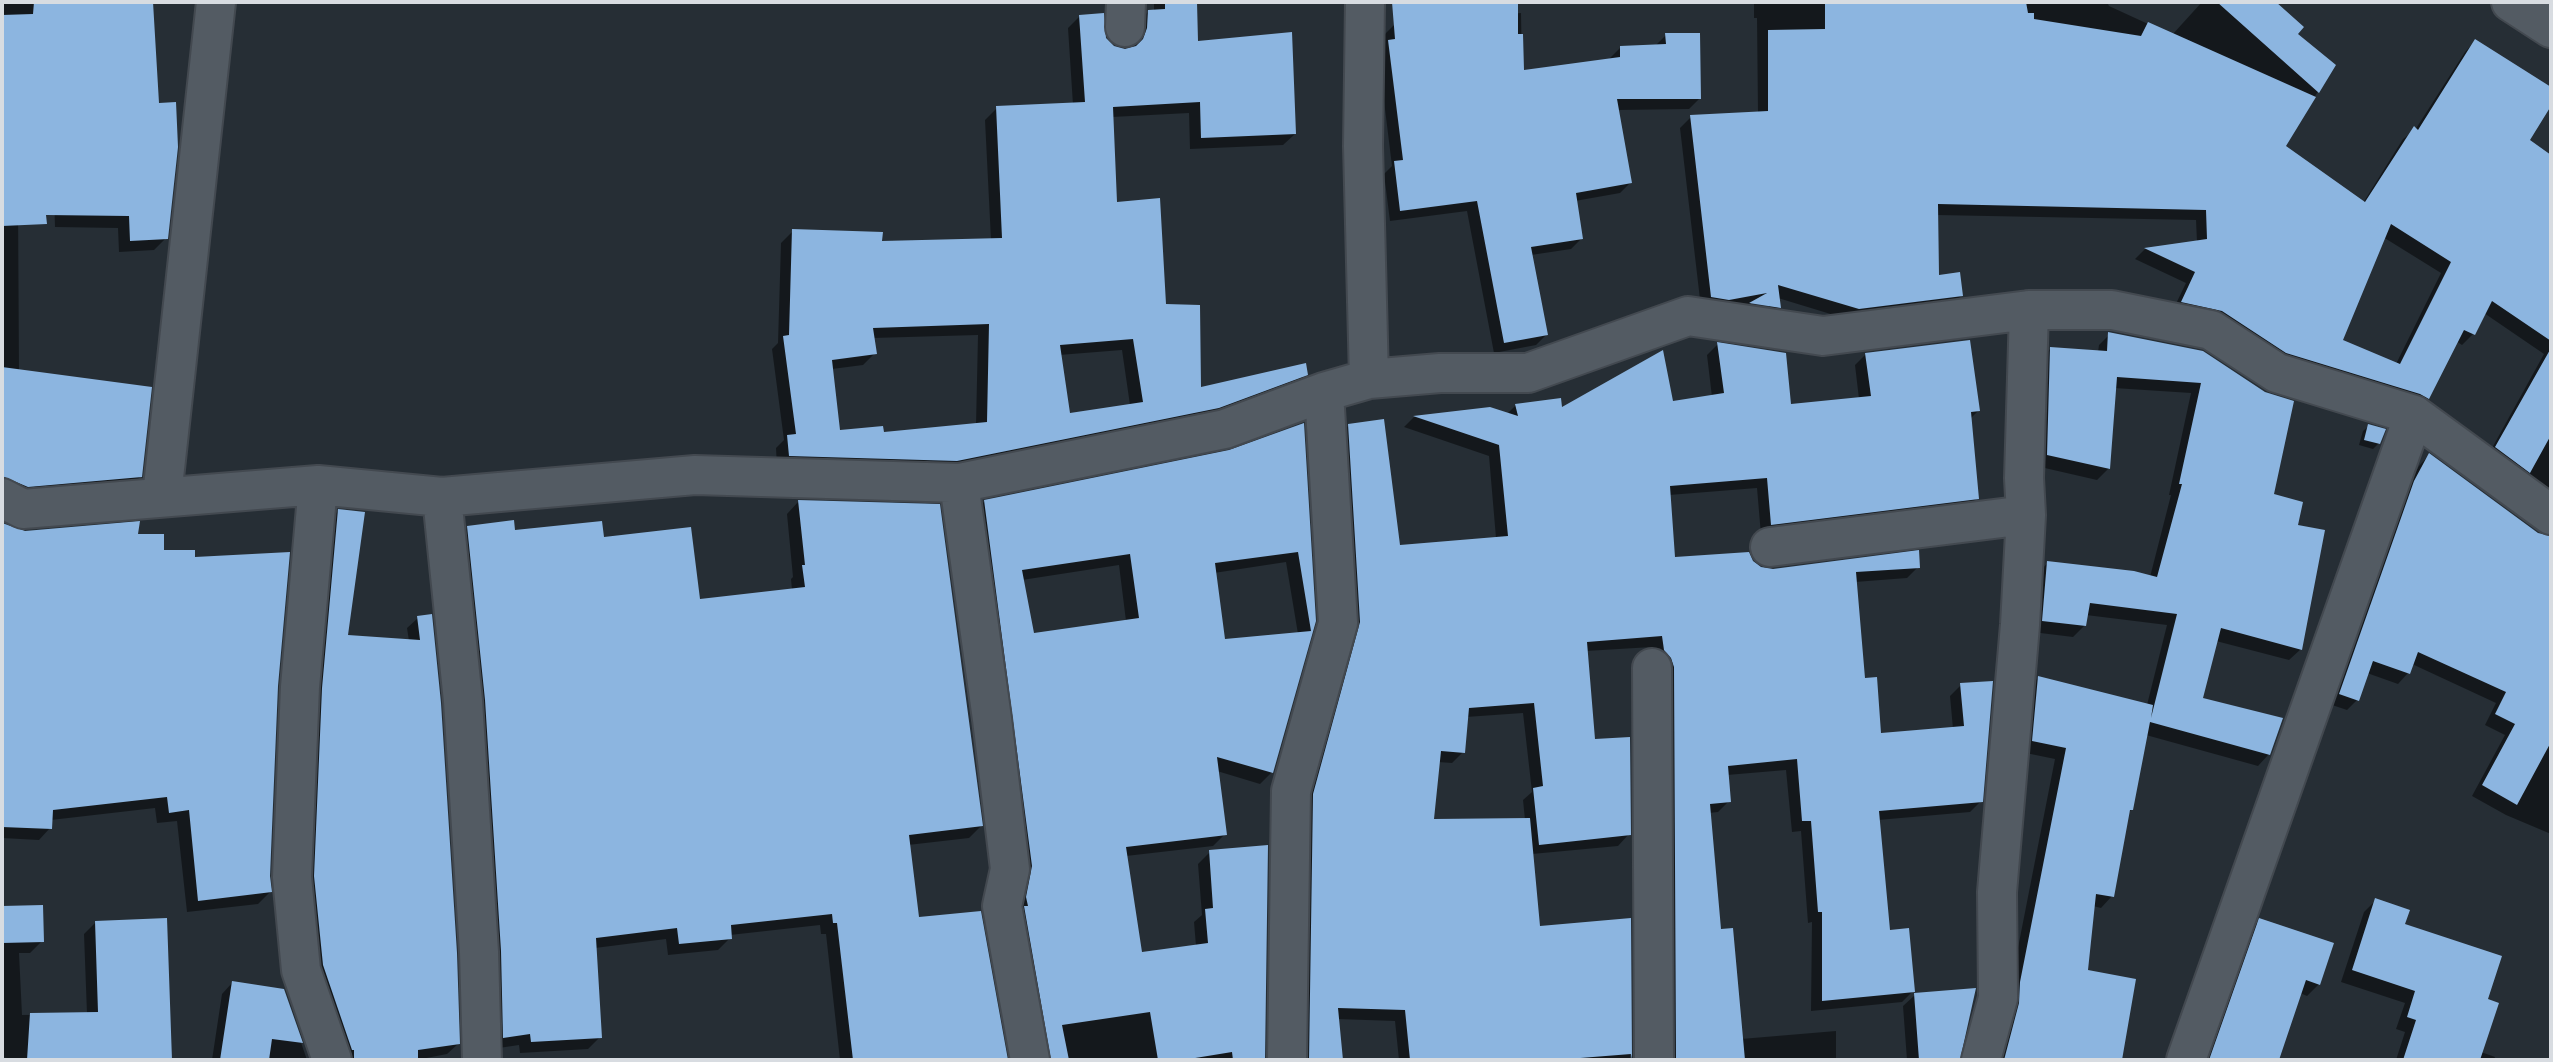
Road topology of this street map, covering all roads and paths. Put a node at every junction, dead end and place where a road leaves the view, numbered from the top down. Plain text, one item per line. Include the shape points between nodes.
1 (216, 2) edge
2 (1365, 2) edge
3 (2511, 2) edge
4 (2551, 28) edge
5 (2029, 310) junction
6 (1369, 379) junction
7 (1324, 392) junction
8 (2414, 415) junction
9 (958, 484) junction
10 (318, 485) junction
11 (162, 496) junction
12 (442, 497) junction
13 (2, 498) edge
14 (2026, 515) junction
15 (2551, 515) edge
16 (1770, 547) dead end
17 (1652, 668) dead end
18 (332, 1060) edge
19 (482, 1060) edge
20 (1030, 1060) edge
21 (1287, 1060) edge
22 (1654, 1060) edge
23 (1981, 1060) edge
24 (2186, 1060) edge

1 - 11 street
2 - 6 street via 1363,146
3 - 4 street
5 - 6 street via 1823,336 1688,316 1528,373
5 - 8 street via 2112,310 2211,330 2277,373
5 - 14 street
6 - 7 street
7 - 9 street via 1225,429
7 - 21 street via 1338,622 1291,791
8 - 15 street
8 - 24 street
9 - 12 street via 695,475
9 - 20 street via 1010,869 1002,906
10 - 11 street
10 - 12 street
10 - 18 street via 300,687 292,877 301,970
11 - 13 street via 23,509
12 - 19 street via 463,701
14 - 16 street
14 - 23 street via 1997,892 1998,998
17 - 22 street

